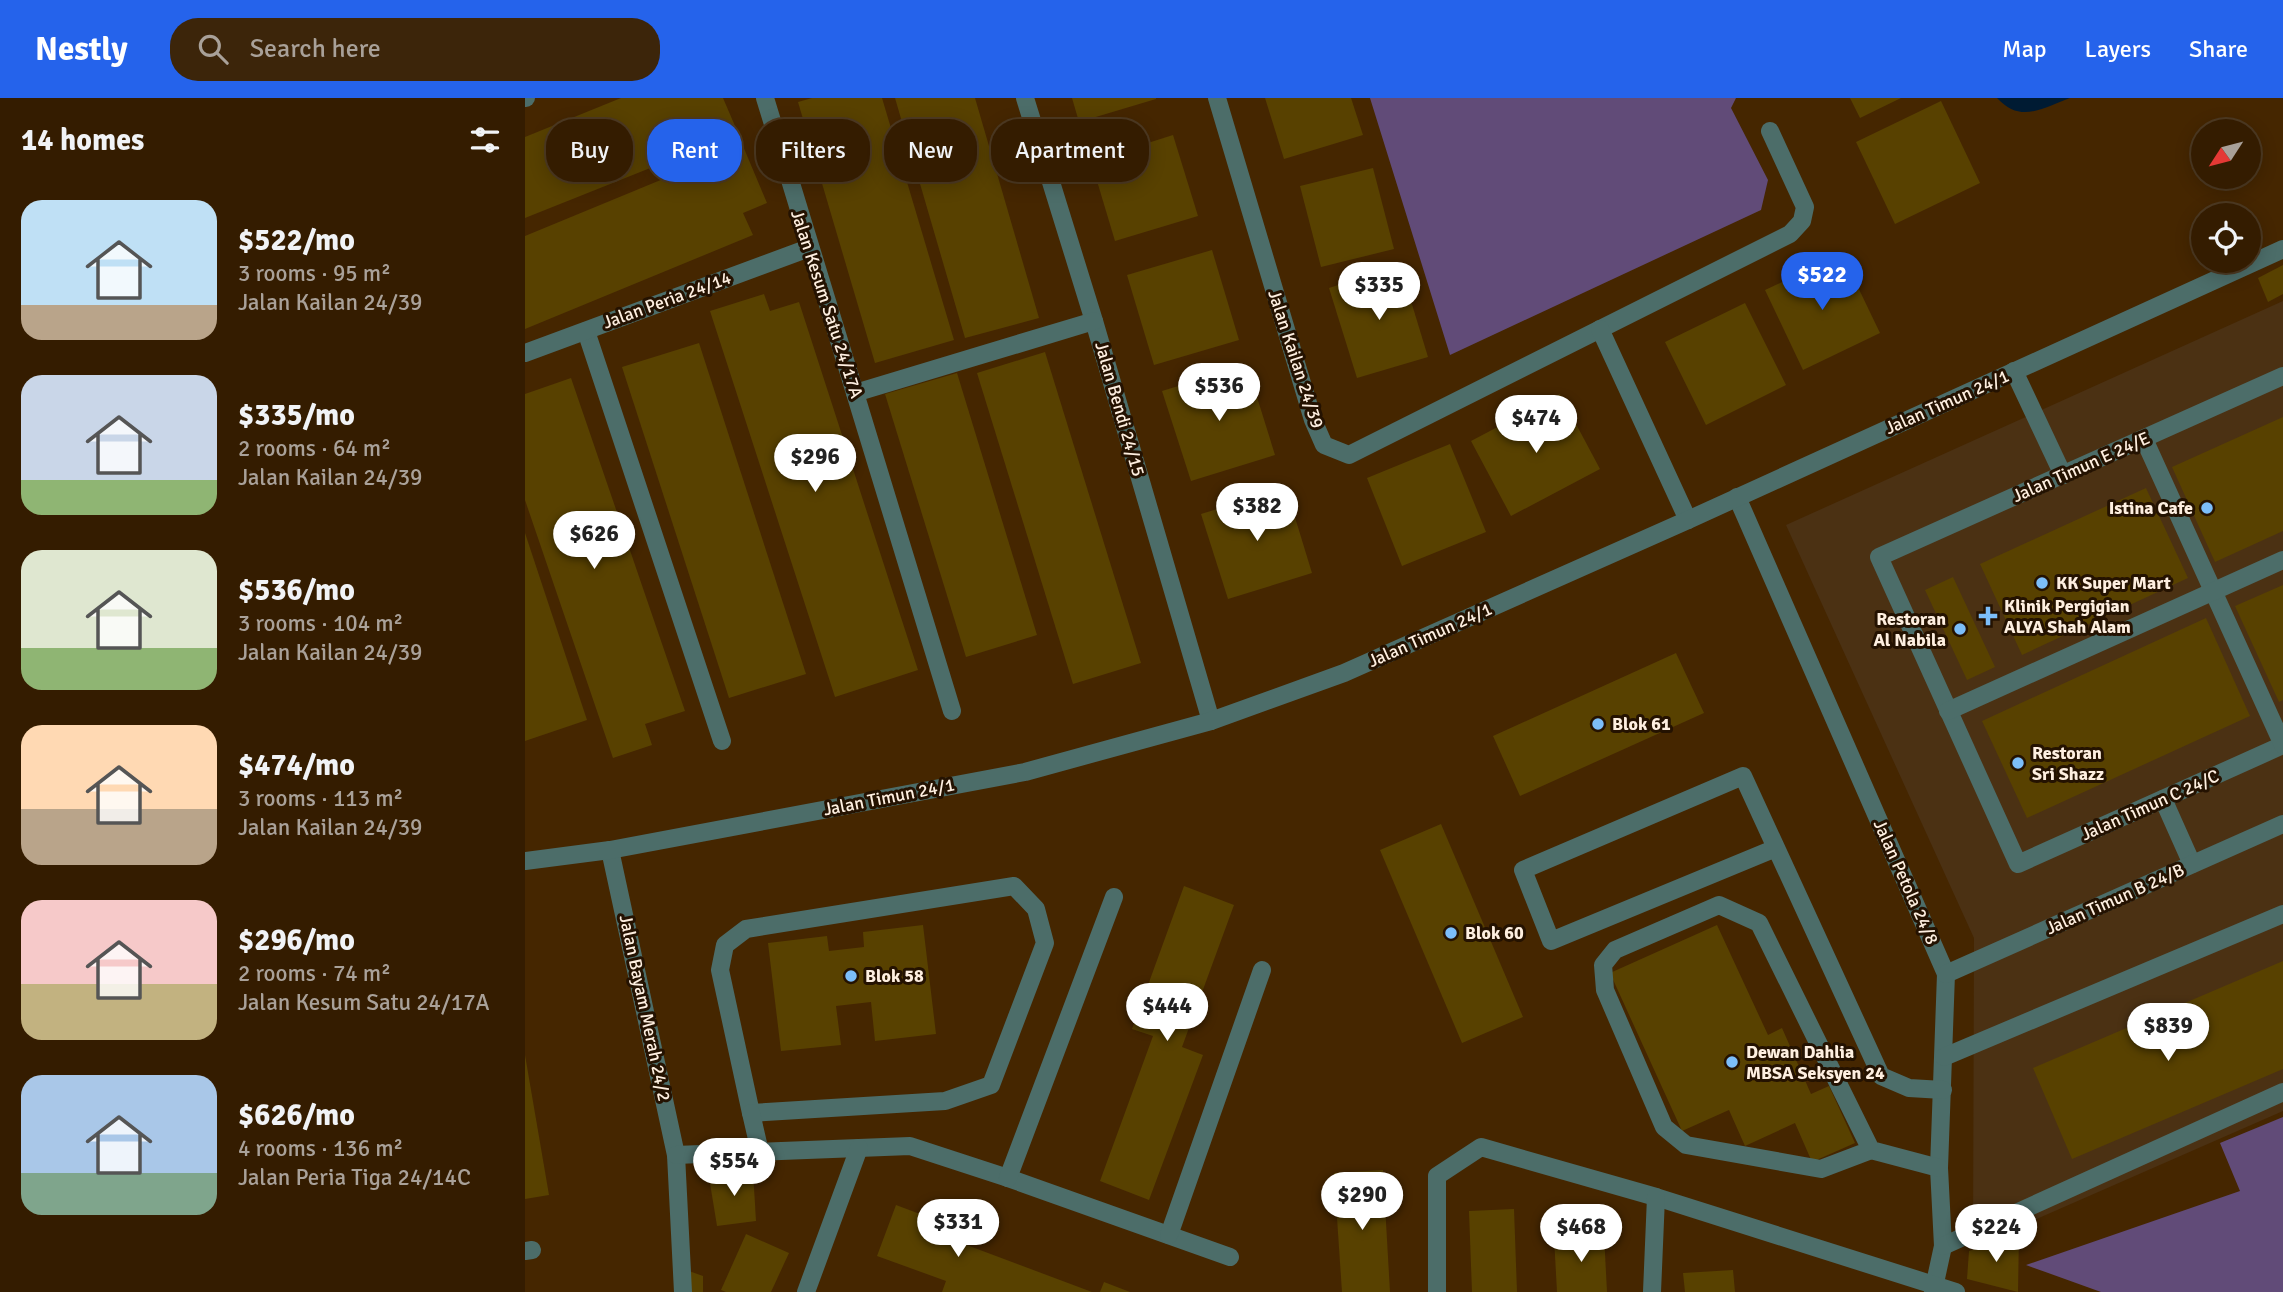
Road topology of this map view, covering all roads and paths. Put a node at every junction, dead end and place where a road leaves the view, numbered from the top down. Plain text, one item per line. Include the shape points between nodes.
1 (765, 98) edge
2 (1025, 98) edge
3 (1217, 98) edge
4 (1770, 131) dead end
5 (809, 248) junction
6 (2283, 248) edge
7 (1094, 321) junction
8 (1600, 329) junction
9 (586, 331) junction
10 (525, 353) edge
11 (2014, 371) junction
12 (2283, 376) edge
13 (856, 393) junction
14 (2144, 439) junction
15 (2063, 475) junction
16 (1737, 497) junction
17 (1688, 520) junction
18 (2283, 560) edge
19 (2213, 592) junction
20 (1948, 710) junction
21 (952, 711) dead end
22 (1212, 721) junction
23 (722, 741) dead end
24 (2283, 745) edge
25 (2162, 799) junction
26 (2283, 824) edge
27 (1776, 848) junction
28 (610, 850) junction
29 (525, 861) edge
30 (2192, 864) junction
31 (1114, 897) dead end
32 (2283, 914) edge
33 (1262, 970) dead end
34 (1946, 974) junction
35 (1944, 1057) junction
36 (1943, 1090) junction
37 (2283, 1092) edge
38 (751, 1113) junction
39 (859, 1148) junction
40 (1871, 1150) junction
41 (760, 1152) junction
42 (677, 1155) junction
43 (1939, 1168) junction
44 (1008, 1178) junction
45 (1656, 1196) junction
46 (1169, 1236) junction
47 (1943, 1246) junction
48 (1230, 1257) dead end
49 (1934, 1288) edge
50 (812, 1290) edge
51 (683, 1292) edge
52 (1437, 1292) edge
53 (1652, 1292) edge
54 (1956, 1292) edge

1 - 5 street, Jalan Kesum Satu 24/17A
2 - 7 street, Jalan Bendi 24/15
3 - 8 street, Jalan Kailan 24/39 via 1324,444 1349,455
4 - 8 street, Jalan Kailan 24/39 via 1805,206 1802,221 1790,234
5 - 9 street, Jalan Peria 24/14
5 - 13 street, Jalan Kesum Satu 24/17A
6 - 11 street, Jalan Timun 24/1
7 - 13 street
7 - 22 street, Jalan Bendi 24/15
8 - 17 street
9 - 10 street, Jalan Peria 24/14
9 - 23 street
11 - 15 street
11 - 16 street, Jalan Timun 24/1
12 - 14 street, Jalan Timun E 24/E
13 - 21 street, Jalan Kesum Satu 24/17A
14 - 15 street, Jalan Timun E 24/E
14 - 19 street
15 - 20 street, Jalan Timun E 24/E via 1879,558
16 - 17 street, Jalan Timun 24/1
16 - 34 street, Jalan Petola 24/8
17 - 22 street, Jalan Timun 24/1 via 1344,673
18 - 19 street
19 - 20 street
19 - 24 street
20 - 25 street, Jalan Timun C 24/C via 2018,864
22 - 28 street, Jalan Timun 24/1 via 1025,772
24 - 25 street, Jalan Timun C 24/C
25 - 30 street
26 - 30 street, Jalan Timun B 24/B
27 - 27 street via 1552,941 1523,870 1743,776
27 - 36 street via 1881,1076 1909,1088
28 - 29 street, Jalan Timun 24/1
28 - 42 street, Jalan Bayam Merah 24/2
30 - 34 street, Jalan Timun B 24/B
31 - 44 street
32 - 35 street
33 - 46 street
34 - 35 street, Jalan Petola 24/8
35 - 36 street, Jalan Petola 24/8
36 - 43 street, Jalan Petola 24/8
37 - 47 street
38 - 38 street via 720,970 725,945 746,929 1014,886 1036,909 1045,943 991,1085 945,1101
38 - 41 street
39 - 41 street
39 - 44 street via 910,1146
39 - 50 street
40 - 40 street via 1821,1169 1686,1145 1664,1127 1605,990 1603,965 1615,950 1719,905 1759,923
40 - 43 street
41 - 42 street
42 - 51 street, Jalan Bayam Merah 24/2
43 - 47 street, Jalan Petola 24/8
44 - 46 street
45 - 49 street
45 - 52 street via 1481,1147 1437,1176
45 - 53 street
46 - 48 street
47 - 49 street, Jalan Petola 24/8
49 - 54 street

